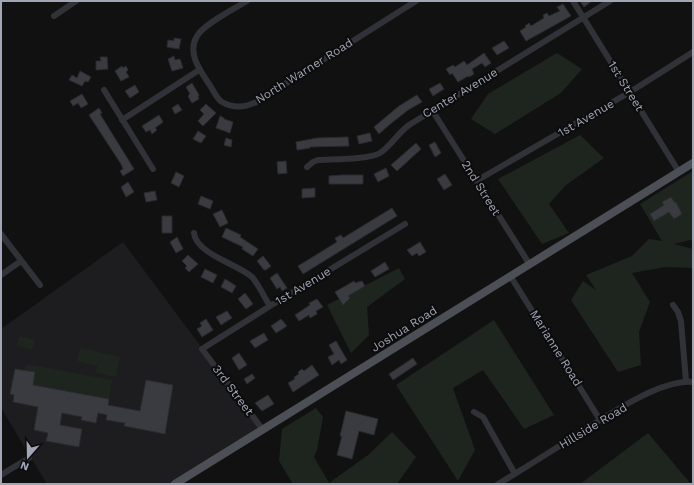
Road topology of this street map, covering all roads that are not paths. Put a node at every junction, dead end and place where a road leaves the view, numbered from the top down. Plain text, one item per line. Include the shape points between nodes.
1 (76, 1) edge
2 (247, 1) edge
3 (416, 1) edge
4 (573, 1) edge
5 (610, 1) edge
6 (54, 16) dead end
7 (584, 18) junction
8 (693, 52) edge
9 (199, 70) junction
10 (104, 90) dead end
11 (630, 92) junction
12 (432, 110) junction
13 (122, 120) junction
14 (693, 163) edge
15 (307, 167) dead end
16 (153, 169) dead end
17 (679, 172) junction
18 (476, 181) junction
19 (405, 224) dead end
20 (194, 233) dead end
21 (1, 234) edge
22 (21, 261) junction
23 (530, 265) junction
24 (1, 276) edge
25 (511, 277) junction
26 (40, 285) dead end
27 (673, 304) dead end
28 (270, 306) junction
29 (202, 349) joint
30 (686, 381) junction
31 (693, 382) edge
32 (474, 412) dead end
33 (600, 420) junction
34 (263, 430) junction
35 (29, 458) dead end
36 (515, 474) junction
37 (1, 475) edge
38 (175, 484) edge
39 (498, 484) edge

1 - 6 street
2 - 9 street, North Warner Road via 197,36 193,47
3 - 9 street, North Warner Road via 248,106 232,105 220,100
4 - 7 street, 1st Street
5 - 7 street, Center Avenue
7 - 11 street, 1st Street
7 - 12 street, Center Avenue
8 - 11 street, 1st Avenue
9 - 13 street
10 - 13 street
11 - 17 street, 1st Street
11 - 18 street, 1st Avenue
12 - 15 street, Center Avenue via 404,129 381,153 368,157 318,160
12 - 18 street, 2nd Street
13 - 16 street
14 - 17 main road
17 - 23 main road, Joshua Road
18 - 23 street, 2nd Street
19 - 28 street, 1st Avenue
20 - 28 street via 197,241 219,259 251,276
21 - 22 street
22 - 24 street
22 - 26 street
23 - 25 main road, Joshua Road
25 - 33 street, Marianne Road
25 - 34 main road, Joshua Road
27 - 30 street via 681,321
28 - 29 street, 1st Avenue
29 - 34 street, 3rd Street
30 - 31 street, Hillside Road
30 - 33 street, Hillside Road via 654,390
32 - 36 street via 483,417
33 - 36 street, Hillside Road
34 - 38 main road, Joshua Road
35 - 37 street
36 - 39 street, Hillside Road

